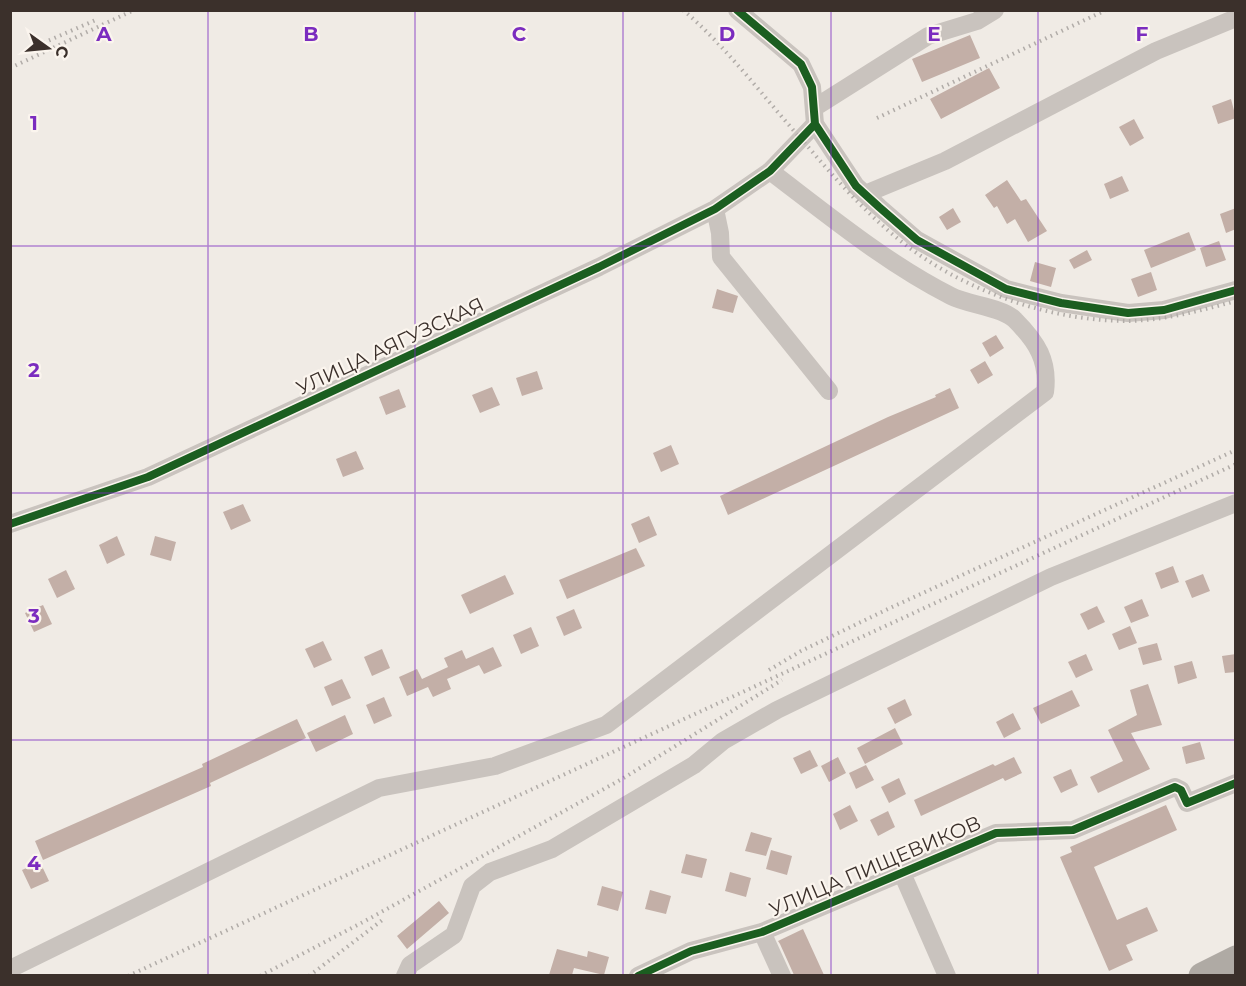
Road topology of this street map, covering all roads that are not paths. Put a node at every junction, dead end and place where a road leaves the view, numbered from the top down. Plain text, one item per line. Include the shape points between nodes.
1 (737, 10) edge
2 (995, 10) edge
3 (1236, 18) edge
4 (815, 116) junction
5 (770, 171) junction
6 (865, 194) junction
7 (715, 209) junction
8 (1236, 290) edge
9 (829, 392) dead end
10 (1236, 502) edge
11 (10, 524) edge
12 (1236, 783) edge
13 (902, 873) junction
14 (762, 932) junction
15 (1236, 959) edge
16 (10, 969) edge
17 (405, 975) edge
18 (638, 975) edge
19 (782, 975) edge
20 (946, 975) edge
21 (1202, 975) edge

1 - 4 street via 801,64 812,87
2 - 4 street, УЛИЦА АЯГУЗСКАЯ via 977,21 928,36
3 - 6 street via 1156,51 945,161
4 - 5 street, УЛИЦА АЯГУЗСКАЯ
4 - 6 street via 856,186
5 - 7 street, УЛИЦА АЯГУЗСКАЯ
5 - 16 street via 862,242 952,297 1013,317 1036,343 1048,371 1045,392 606,725 495,766 379,788
6 - 8 street via 917,240 1006,289 1061,303 1128,313 1164,310
7 - 9 street via 721,257
7 - 11 street, УЛИЦА АЯГУЗСКАЯ via 148,477
10 - 17 street via 1051,578 777,710 723,741 694,765 552,849 489,872 472,886 454,935 410,965
12 - 13 street, УЛИЦА ПИЩЕВИКОВ via 1187,803 1175,787 1073,830 996,833
13 - 14 street, УЛИЦА ПИЩЕВИКОВ
13 - 20 street
14 - 18 street, УЛИЦА ПИЩЕВИКОВ via 691,951
14 - 19 street
15 - 21 highway

